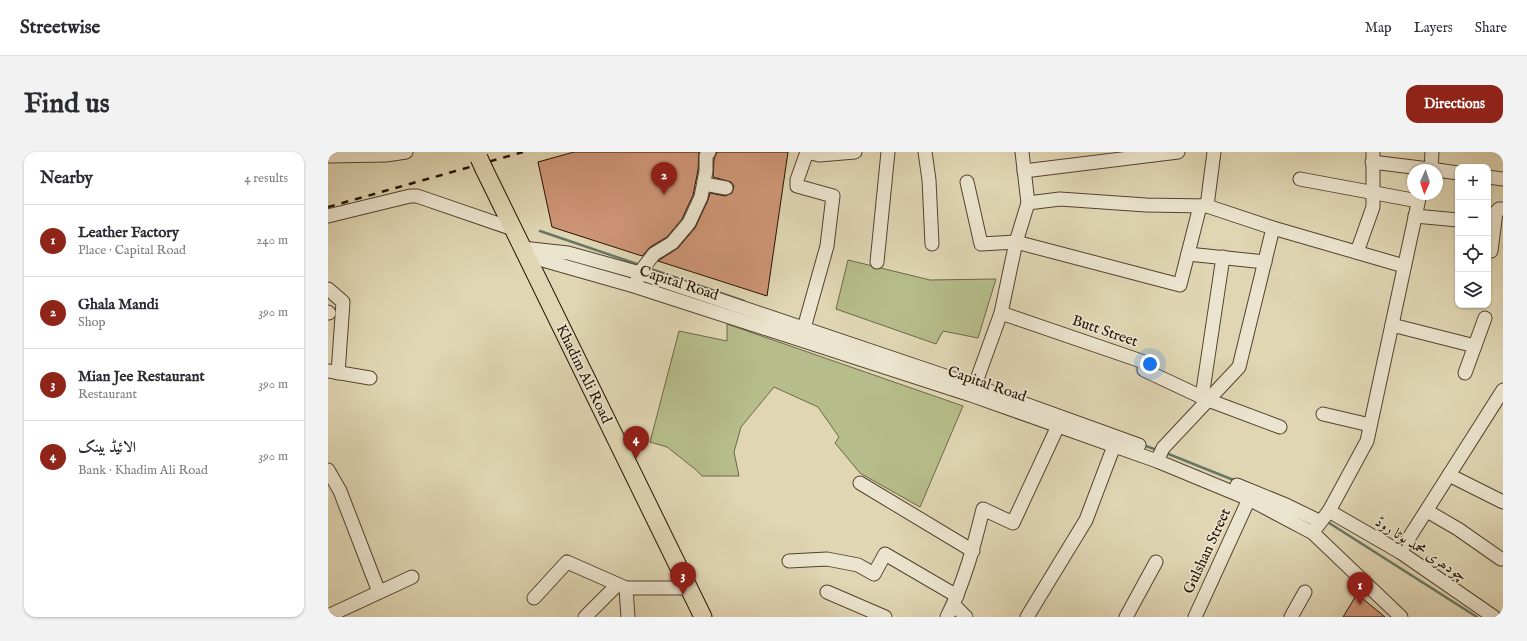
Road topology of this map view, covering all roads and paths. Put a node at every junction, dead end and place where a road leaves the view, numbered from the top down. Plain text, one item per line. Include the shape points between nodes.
1 (398, 152) edge
2 (709, 152) edge
3 (807, 152) edge
4 (855, 152) edge
5 (888, 152) edge
6 (925, 152) edge
7 (1022, 152) edge
8 (1178, 152) edge
9 (1214, 152) edge
10 (1432, 152) edge
11 (330, 155) edge
12 (1373, 157) edge
13 (480, 160) edge
14 (1431, 164) edge
15 (1407, 165) edge
16 (1024, 171) junction
17 (1443, 171) edge
18 (1455, 173) edge
19 (1491, 177) edge
20 (1300, 179) dead end
21 (1503, 179) edge
22 (966, 182) dead end
23 (704, 184) junction
24 (726, 188) dead end
25 (1374, 193) junction
26 (1407, 196) edge
27 (1418, 200) edge
28 (1028, 202) junction
29 (1204, 206) junction
30 (1503, 209) edge
31 (328, 216) edge
32 (1415, 216) junction
33 (1455, 220) edge
34 (1492, 224) edge
35 (1273, 228) junction
36 (513, 229) junction
37 (1016, 242) junction
38 (932, 244) dead end
39 (524, 251) junction
40 (1491, 251) dead end
41 (1357, 252) junction
42 (1188, 254) junction
43 (1223, 257) junction
44 (877, 262) dead end
45 (1265, 262) junction
46 (1404, 266) junction
47 (643, 269) junction
48 (634, 286) junction
49 (328, 289) edge
50 (1001, 313) junction
51 (1485, 318) dead end
52 (1392, 325) junction
53 (804, 328) junction
54 (1475, 346) junction
55 (333, 372) edge
56 (1464, 373) dead end
57 (370, 378) dead end
58 (973, 390) junction
59 (1503, 390) edge
60 (1205, 398) junction
61 (1323, 414) dead end
62 (1370, 425) junction
63 (1058, 426) junction
64 (1280, 427) dead end
65 (1118, 441) junction
66 (1160, 454) junction
67 (328, 470) edge
68 (1449, 475) junction
69 (860, 483) dead end
70 (1248, 499) junction
71 (1503, 502) edge
72 (1329, 511) junction
73 (1426, 511) junction
74 (1319, 521) junction
75 (1313, 533) junction
76 (973, 550) junction
77 (1400, 552) junction
78 (1501, 559) dead end
79 (789, 561) dead end
80 (1156, 562) dead end
81 (412, 578) dead end
82 (621, 587) junction
83 (689, 588) junction
84 (379, 592) junction
85 (827, 592) dead end
86 (1305, 592) dead end
87 (534, 598) dead end
88 (955, 600) junction
89 (336, 615) edge
90 (585, 617) edge
91 (628, 617) edge
92 (703, 617) edge
93 (884, 617) edge
94 (947, 617) edge
95 (966, 617) edge
96 (1027, 617) edge
97 (1126, 617) edge
98 (1194, 617) edge
99 (1291, 617) edge
100 (1401, 617) edge
101 (1494, 617) edge

1 - 11 street via 386,155
2 - 23 street via 706,156
3 - 4 street via 819,155
3 - 53 street via 797,186 834,196 827,246
5 - 44 street
6 - 38 street
7 - 16 street
8 - 16 street
9 - 29 street
10 - 14 street
12 - 15 street
12 - 25 street
13 - 36 main road, Khadim Ali Road
16 - 28 street
17 - 18 street
19 - 21 street
20 - 25 street
22 - 37 street via 981,244
23 - 24 street
23 - 47 street via 689,223 672,243 654,254
25 - 26 street
25 - 41 street via 1373,207
27 - 32 street
28 - 29 street via 1060,200
28 - 37 street
29 - 35 street
29 - 42 street
30 - 34 street via 1497,210
31 - 36 street via 417,196
32 - 33 street
32 - 46 street
34 - 40 street
35 - 41 street
35 - 45 street
36 - 39 main road, Khadim Ali Road
37 - 42 street via 1180,285
37 - 50 street
39 - 47 street via 568,253
39 - 48 street, Capital Road
39 - 83 main road, Khadim Ali Road
41 - 46 street
42 - 43 street
43 - 45 street
43 - 60 street
45 - 60 street via 1239,367
46 - 52 street
47 - 48 street
47 - 53 street
48 - 58 street, Capital Road
49 - 55 street via 343,302
50 - 58 street
50 - 60 street, Butt Street via 1147,363 1144,370
51 - 54 street
52 - 54 street
52 - 62 street
53 - 58 street
54 - 56 street
55 - 57 street
58 - 63 street, Capital Road
58 - 65 street
59 - 68 street
60 - 64 street
60 - 66 street
61 - 62 street
62 - 72 street via 1367,441
63 - 65 street, Capital Road
63 - 76 street via 1013,523 983,509
65 - 66 street, Capital Road
65 - 96 street via 1086,520
66 - 70 street, Capital Road
66 - 74 street
67 - 84 street via 340,491
68 - 71 street
68 - 73 street
69 - 76 street
70 - 75 street, Capital Road
70 - 98 street, Gulshan Street
72 - 74 street
72 - 77 street, چودھری محمد بوٹا روڈ
73 - 77 street
73 - 78 street via 1458,529
74 - 75 street
75 - 100 street, Capital Road
76 - 88 street
77 - 101 street, چودھری محمد بوٹا روڈ
79 - 88 street via 827,559 858,565 874,574 885,554
80 - 97 street
81 - 84 street
82 - 83 street
82 - 87 street via 567,562
82 - 90 street
82 - 91 street
83 - 92 main road, Khadim Ali Road
84 - 89 street
85 - 93 street
86 - 99 street
88 - 94 street
88 - 95 street

